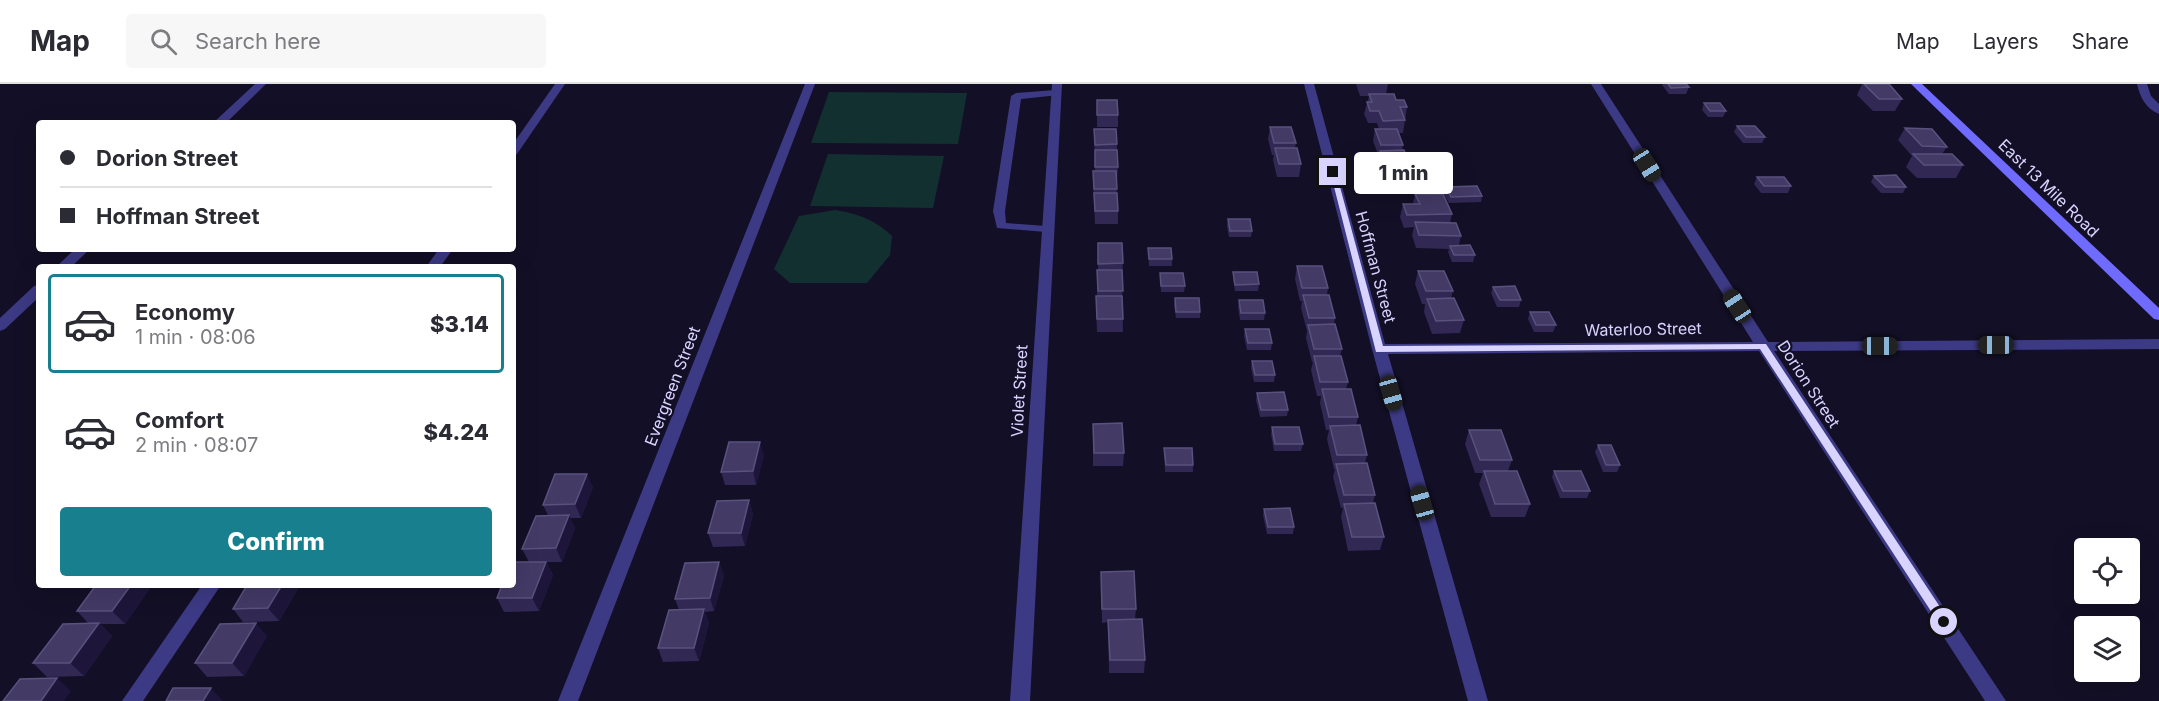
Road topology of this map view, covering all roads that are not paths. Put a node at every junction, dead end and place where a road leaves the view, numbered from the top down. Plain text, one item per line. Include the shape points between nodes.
1 (261, 84) edge
2 (560, 84) edge
3 (810, 84) edge
4 (1309, 84) edge
5 (1596, 84) edge
6 (1916, 84) edge
7 (2142, 84) edge
8 (1056, 88) edge
9 (2159, 111) edge
10 (222, 120) edge
11 (516, 148) edge
12 (1046, 229) junction
13 (80, 252) edge
14 (66, 264) edge
15 (36, 293) edge
16 (2159, 316) edge
17 (0, 326) edge
18 (2159, 344) edge
19 (1763, 346) junction
20 (1379, 349) junction
21 (210, 588) edge
22 (132, 701) edge
23 (568, 701) edge
24 (1020, 701) edge
25 (1478, 701) edge
26 (1996, 701) edge

1 - 10 street
2 - 11 street
3 - 23 street, Evergreen Street
4 - 20 street, Hoffman Street
5 - 19 street, Dorion Street
6 - 16 main road, East 13 Mile Road
7 - 9 street via 2146,97
8 - 12 street, Violet Street
8 - 12 lane via 1017,96 999,211 1001,225
12 - 24 street, Violet Street
13 - 14 street
15 - 17 street
18 - 19 street, Waterloo Street
19 - 20 street, Waterloo Street
19 - 26 street, Dorion Street
20 - 25 street, Hoffman Street
21 - 22 street

